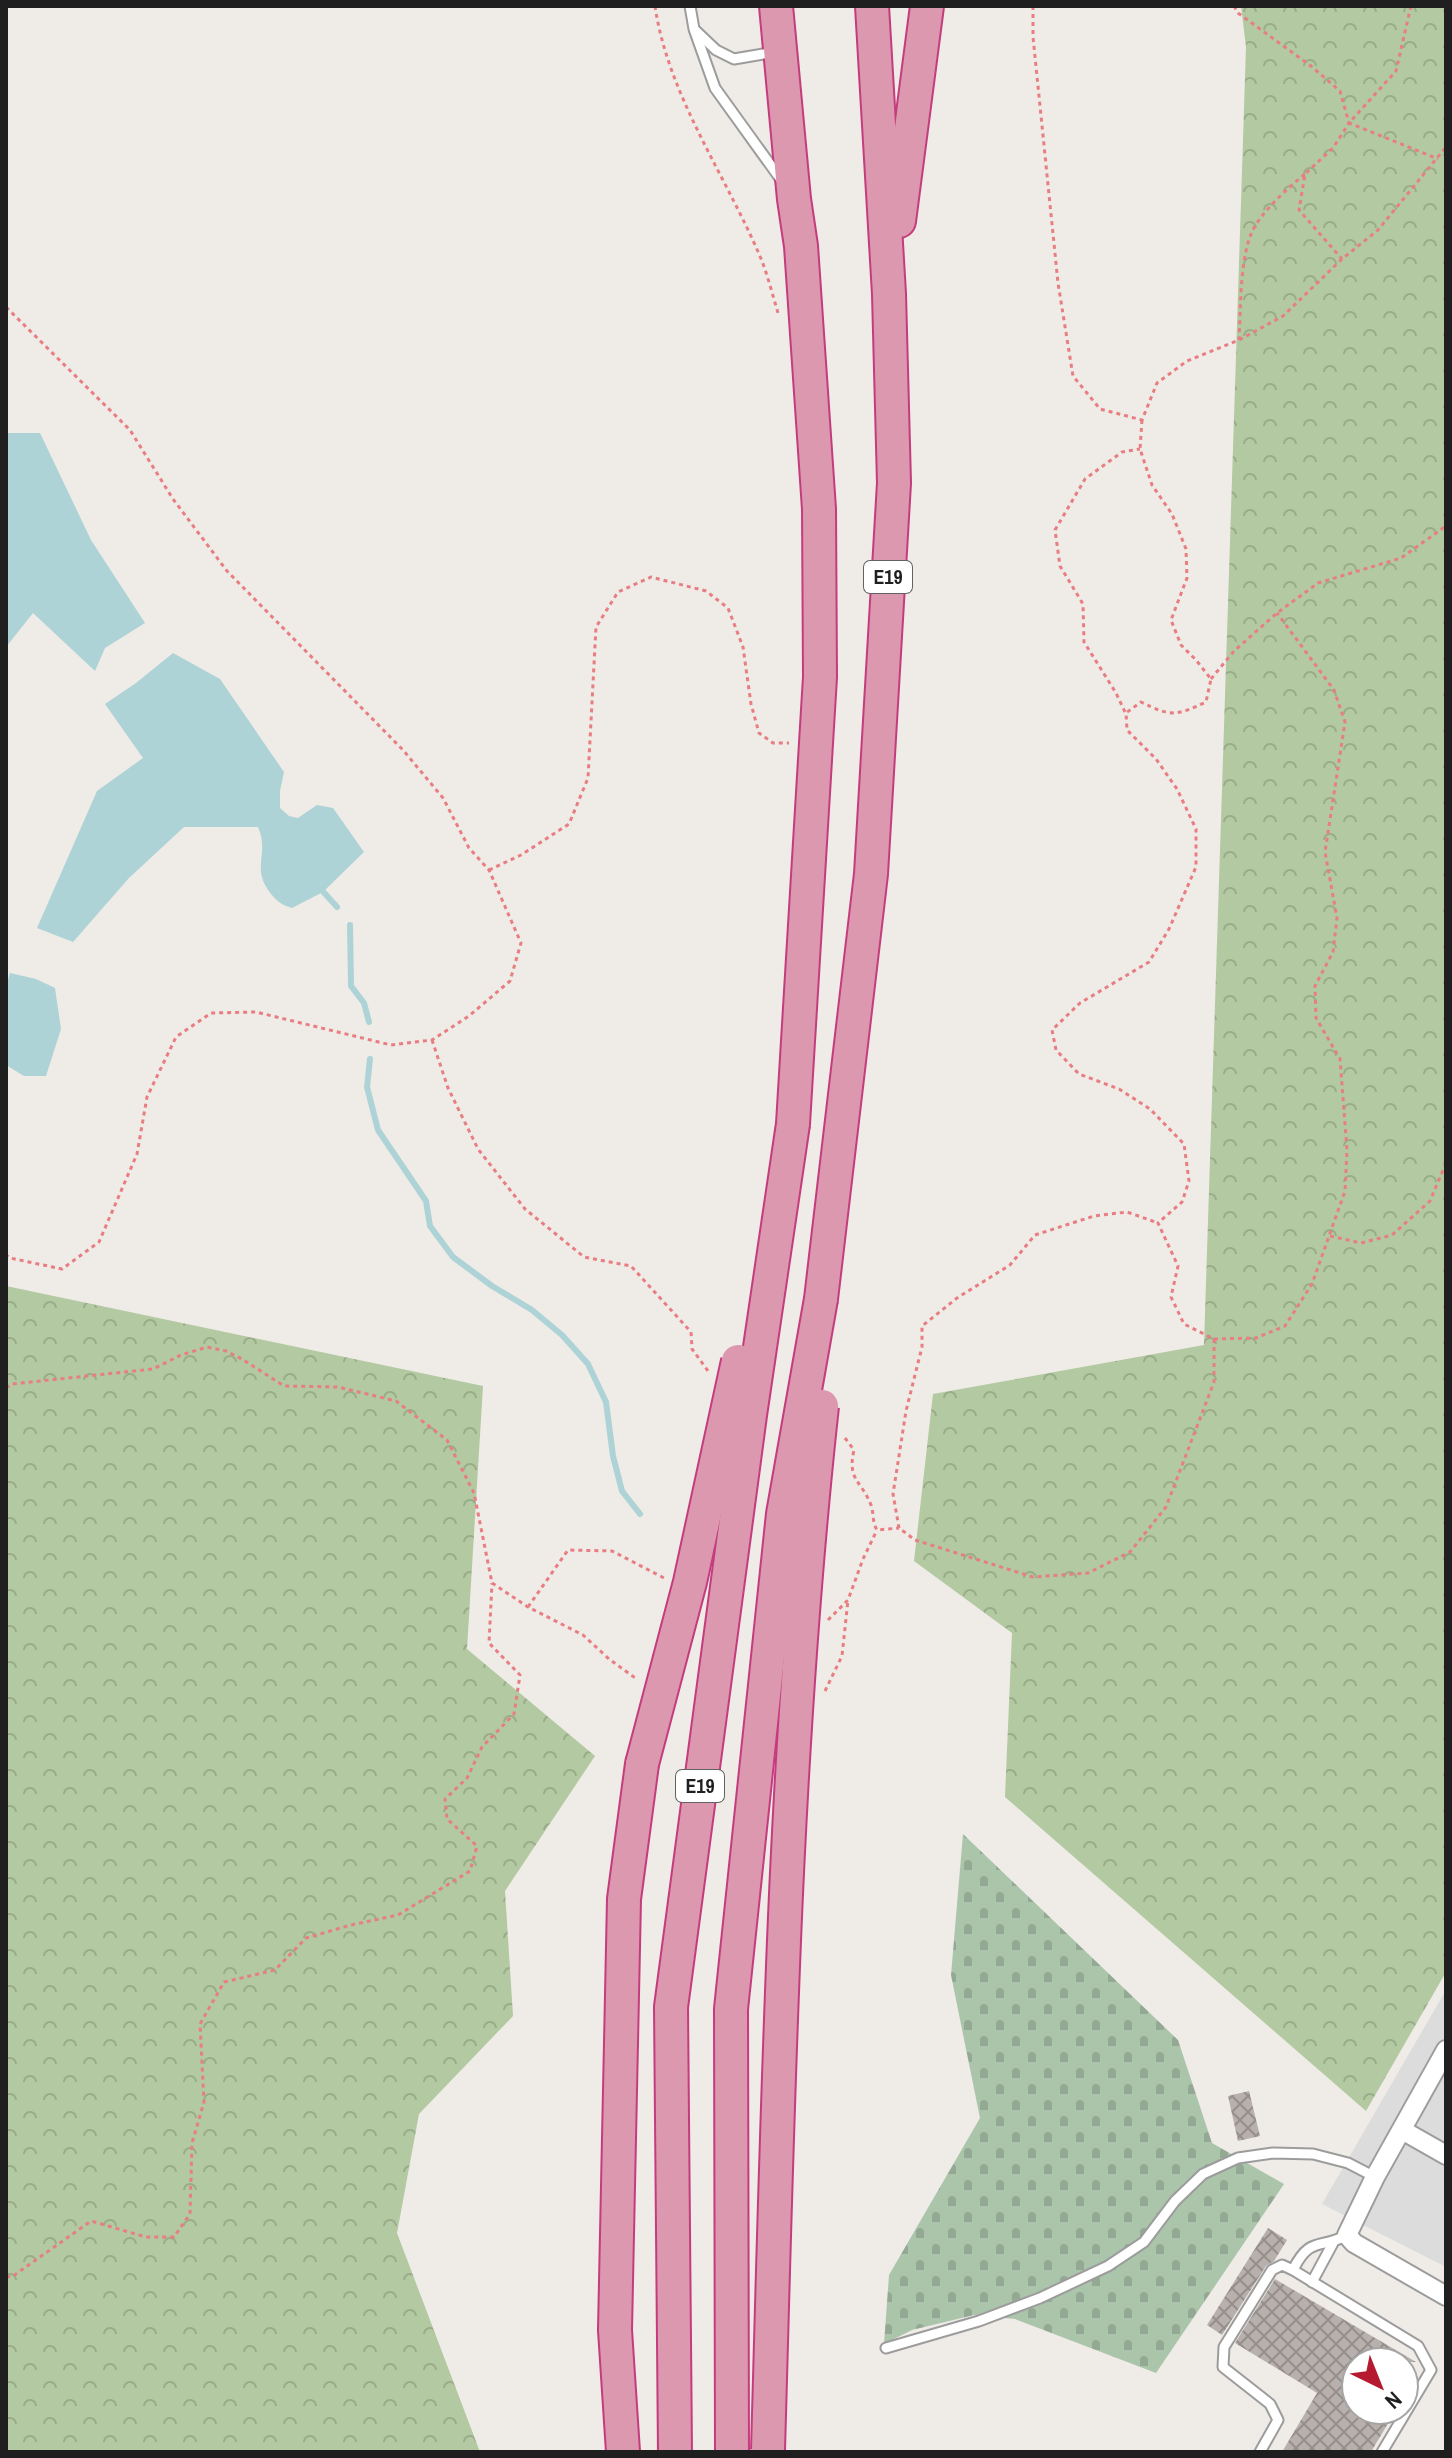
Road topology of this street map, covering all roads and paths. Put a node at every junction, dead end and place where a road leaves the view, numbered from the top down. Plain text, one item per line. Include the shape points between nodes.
1 (655, 6) edge
2 (690, 6) edge
3 (776, 6) edge
4 (872, 6) edge
5 (927, 6) edge
6 (1033, 6) edge
7 (1234, 6) edge
8 (1411, 6) edge
9 (694, 29) junction
10 (779, 51) junction
11 (1349, 123) junction
12 (1446, 147) edge
13 (1438, 159) junction
14 (1305, 174) junction
15 (794, 199) junction
16 (1342, 259) junction
17 (889, 294) junction
18 (6, 307) edge
19 (780, 320) dead end
20 (1239, 340) junction
21 (1142, 420) junction
22 (1140, 449) junction
23 (1446, 526) edge
24 (1277, 613) junction
25 (1211, 679) junction
26 (1126, 713) junction
27 (817, 742) junction
28 (489, 870) junction
29 (432, 1040) junction
30 (793, 1124) junction
31 (1446, 1163) edge
32 (1158, 1223) junction
33 (1330, 1236) junction
34 (6, 1255) edge
35 (631, 1266) dead end
36 (821, 1299) junction
37 (1214, 1339) junction
38 (6, 1388) edge
39 (492, 1583) junction
40 (639, 1681) dead end
41 (1446, 2050) edge
42 (1402, 2130) junction
43 (1446, 2155) edge
44 (1375, 2177) junction
45 (1340, 2239) junction
46 (1293, 2270) junction
47 (6, 2277) edge
48 (1312, 2282) junction
49 (1446, 2296) edge
50 (886, 2348) dead end
51 (768, 2451) edge
52 (623, 2452) edge
53 (675, 2452) edge
54 (732, 2452) edge
55 (1260, 2452) edge
56 (1382, 2452) edge

1 - 19 path via 685,103 762,261
2 - 9 lane
3 - 10 highway, E19
4 - 17 highway, E19
5 - 17 highway
6 - 21 path via 1058,283 1073,376 1100,409
7 - 11 path via 1340,91
8 - 11 path via 1396,71
9 - 10 lane via 734,59
9 - 15 lane via 715,88
10 - 15 highway, E19
11 - 13 path
11 - 14 path via 1333,148
12 - 13 path
13 - 16 path via 1378,230
14 - 16 path via 1299,210
14 - 20 path via 1256,224 1248,242
15 - 27 highway, E19 via 819,509
16 - 20 path via 1283,316
17 - 36 highway, E19 via 894,483 871,874
18 - 28 path via 130,430 227,571 403,750 443,798 469,848
20 - 21 path via 1187,361 1157,383
21 - 22 path
22 - 25 path via 1152,485 1172,514 1186,549 1187,578 1171,620 1181,645
22 - 26 path via 1122,452 1085,479 1055,530 1060,566 1083,604 1084,642
23 - 24 path via 1401,558 1318,583
24 - 25 path
24 - 33 path via 1334,690 1345,722 1325,852 1337,918 1333,952 1315,986 1316,1018 1340,1059 1347,1150 1345,1191
25 - 26 path via 1206,702 1183,712 1164,714 1141,702
26 - 32 path via 1127,730 1177,789 1196,829 1196,867 1149,962 1080,1003 1052,1030 1056,1050 1079,1074 1119,1089 1150,1109 1184,1144 1186,1191 1182,1202
27 - 28 path via 773,743 759,733 743,647 728,608 706,591 651,577 618,592 596,627 588,778 569,824
27 - 30 highway, E19
28 - 29 path via 521,943 510,981
29 - 34 path via 391,1045 256,1012 211,1013 176,1037 170,1049 147,1097 137,1154 99,1242 62,1269
29 - 35 path via 478,1149 525,1209 584,1257
30 - 52 highway, bridge via 690,1582 642,1764 624,1899 615,2330
30 - 53 highway, E19, bridge via 671,2007
31 - 33 path via 1430,1201 1392,1235 1361,1243
32 - 37 path via 1178,1266 1171,1297 1184,1324
32 - 37 path via 1127,1212 1094,1216 1035,1235 1010,1265 922,1326 893,1494 899,1528 915,1540 1033,1577 1088,1573 1130,1552 1166,1507 1214,1382
33 - 37 path via 1312,1284 1285,1326 1256,1338
36 - 51 highway, bridge via 823,1405 783,1916
36 - 54 highway, E19, bridge via 783,1514 731,2009
38 - 39 path via 153,1369 207,1347 242,1359 284,1386 338,1387 396,1401 447,1440 474,1493
39 - 40 path via 583,1635
39 - 47 path via 489,1643 520,1675 514,1714 482,1747 467,1778 445,1799 447,1819 477,1846 470,1871 398,1915 306,1938 275,1970 224,1982 200,2024 204,2102 192,2143 190,2214 174,2237 146,2237 91,2221
41 - 42 street
42 - 43 street
42 - 44 street
44 - 45 street
44 - 50 lane via 1313,2154 1238,2158 1203,2174 1144,2242 1108,2266 979,2321
45 - 46 lane via 1317,2242 1301,2254
45 - 48 lane
45 - 49 street
46 - 48 lane
46 - 55 lane via 1282,2265 1272,2270 1224,2347 1223,2367 1270,2404 1278,2420
48 - 56 lane via 1418,2346 1431,2370

